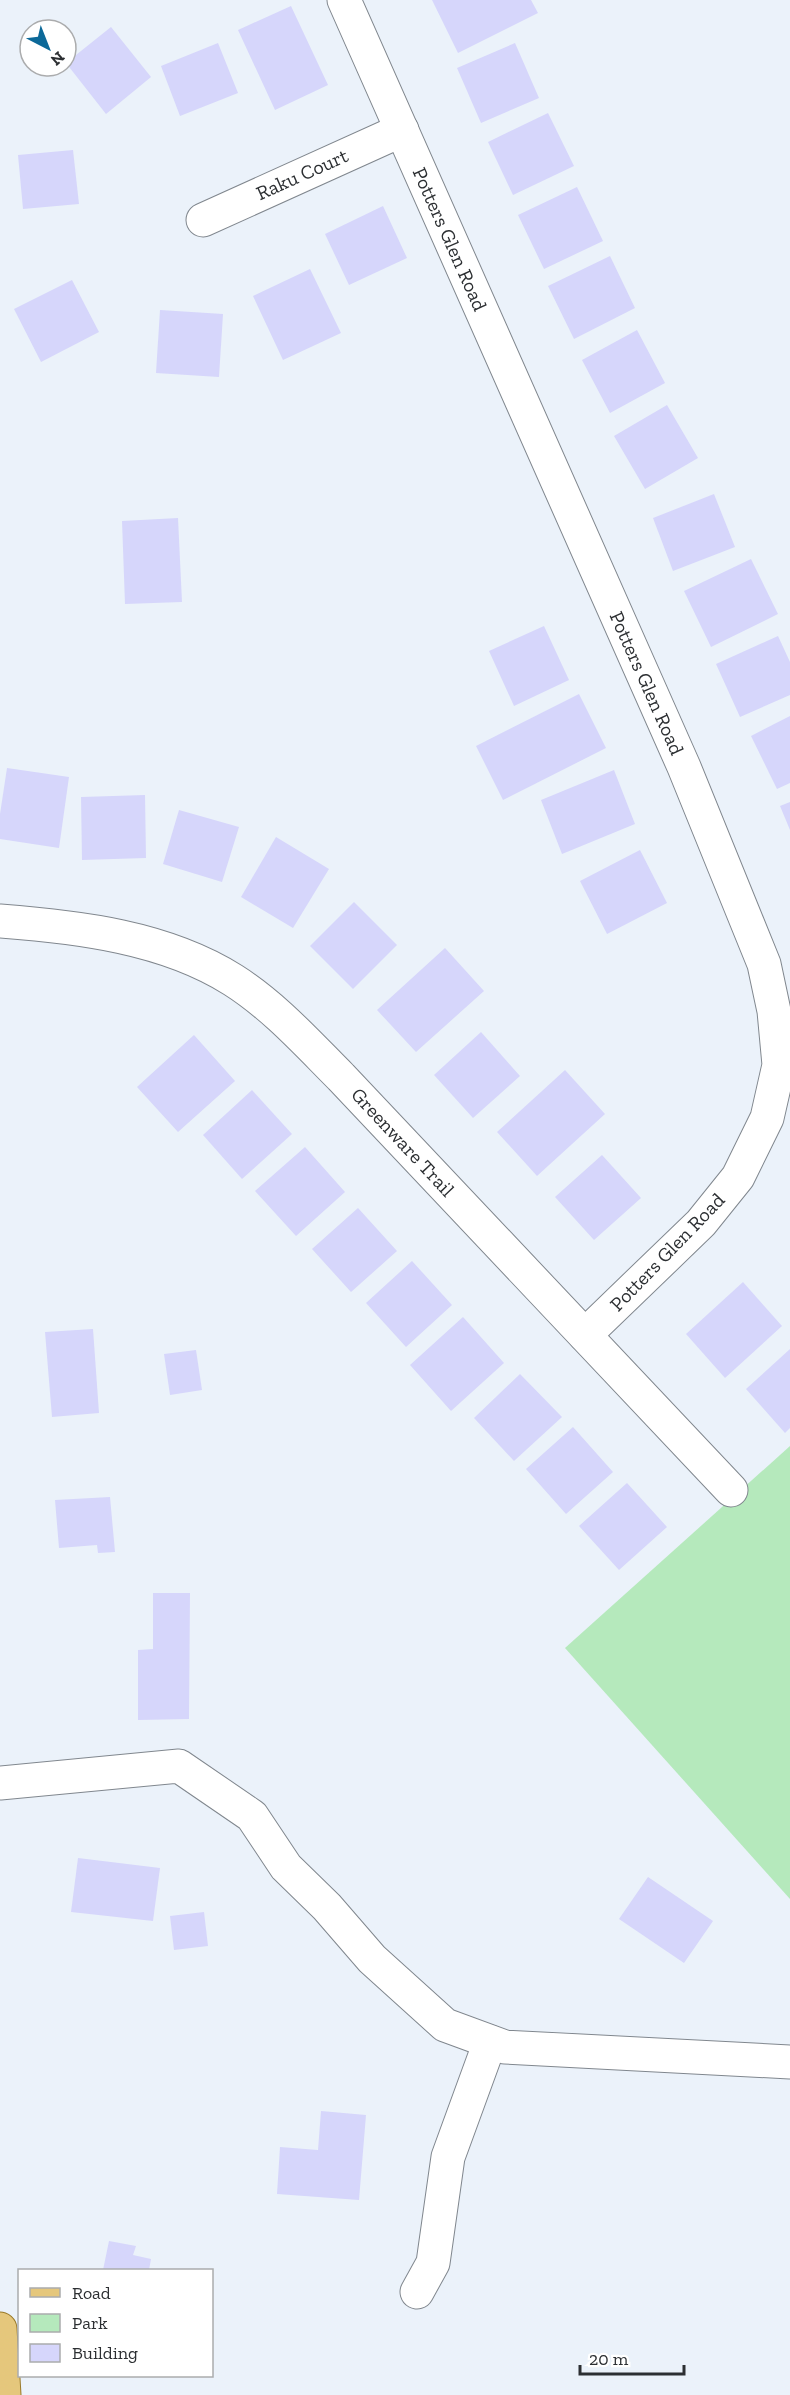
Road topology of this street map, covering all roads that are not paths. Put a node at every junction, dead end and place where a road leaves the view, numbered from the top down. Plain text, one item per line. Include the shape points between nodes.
1 (344, 0) edge
2 (402, 130) junction
3 (203, 220) dead end
4 (0, 921) edge
5 (585, 1335) junction
6 (731, 1490) dead end
7 (0, 1784) edge
8 (490, 2042) junction
9 (790, 2061) edge
10 (417, 2292) dead end
11 (0, 2329) edge
12 (4, 2395) edge

1 - 2 street, Potters Glen Road
2 - 3 street, Raku Court
2 - 5 street, Potters Glen Road via 684,767 764,964 774,1011 779,1065 767,1118 738,1177 701,1223
4 - 5 street, Greenware Trail via 109,934 173,951 232,980 276,1013 341,1077
5 - 6 street, Greenware Trail
7 - 8 street via 179,1766 252,1816 286,1867 372,1959 445,2025
8 - 9 street via 528,2049
8 - 10 street via 448,2157 433,2263
11 - 12 main road

